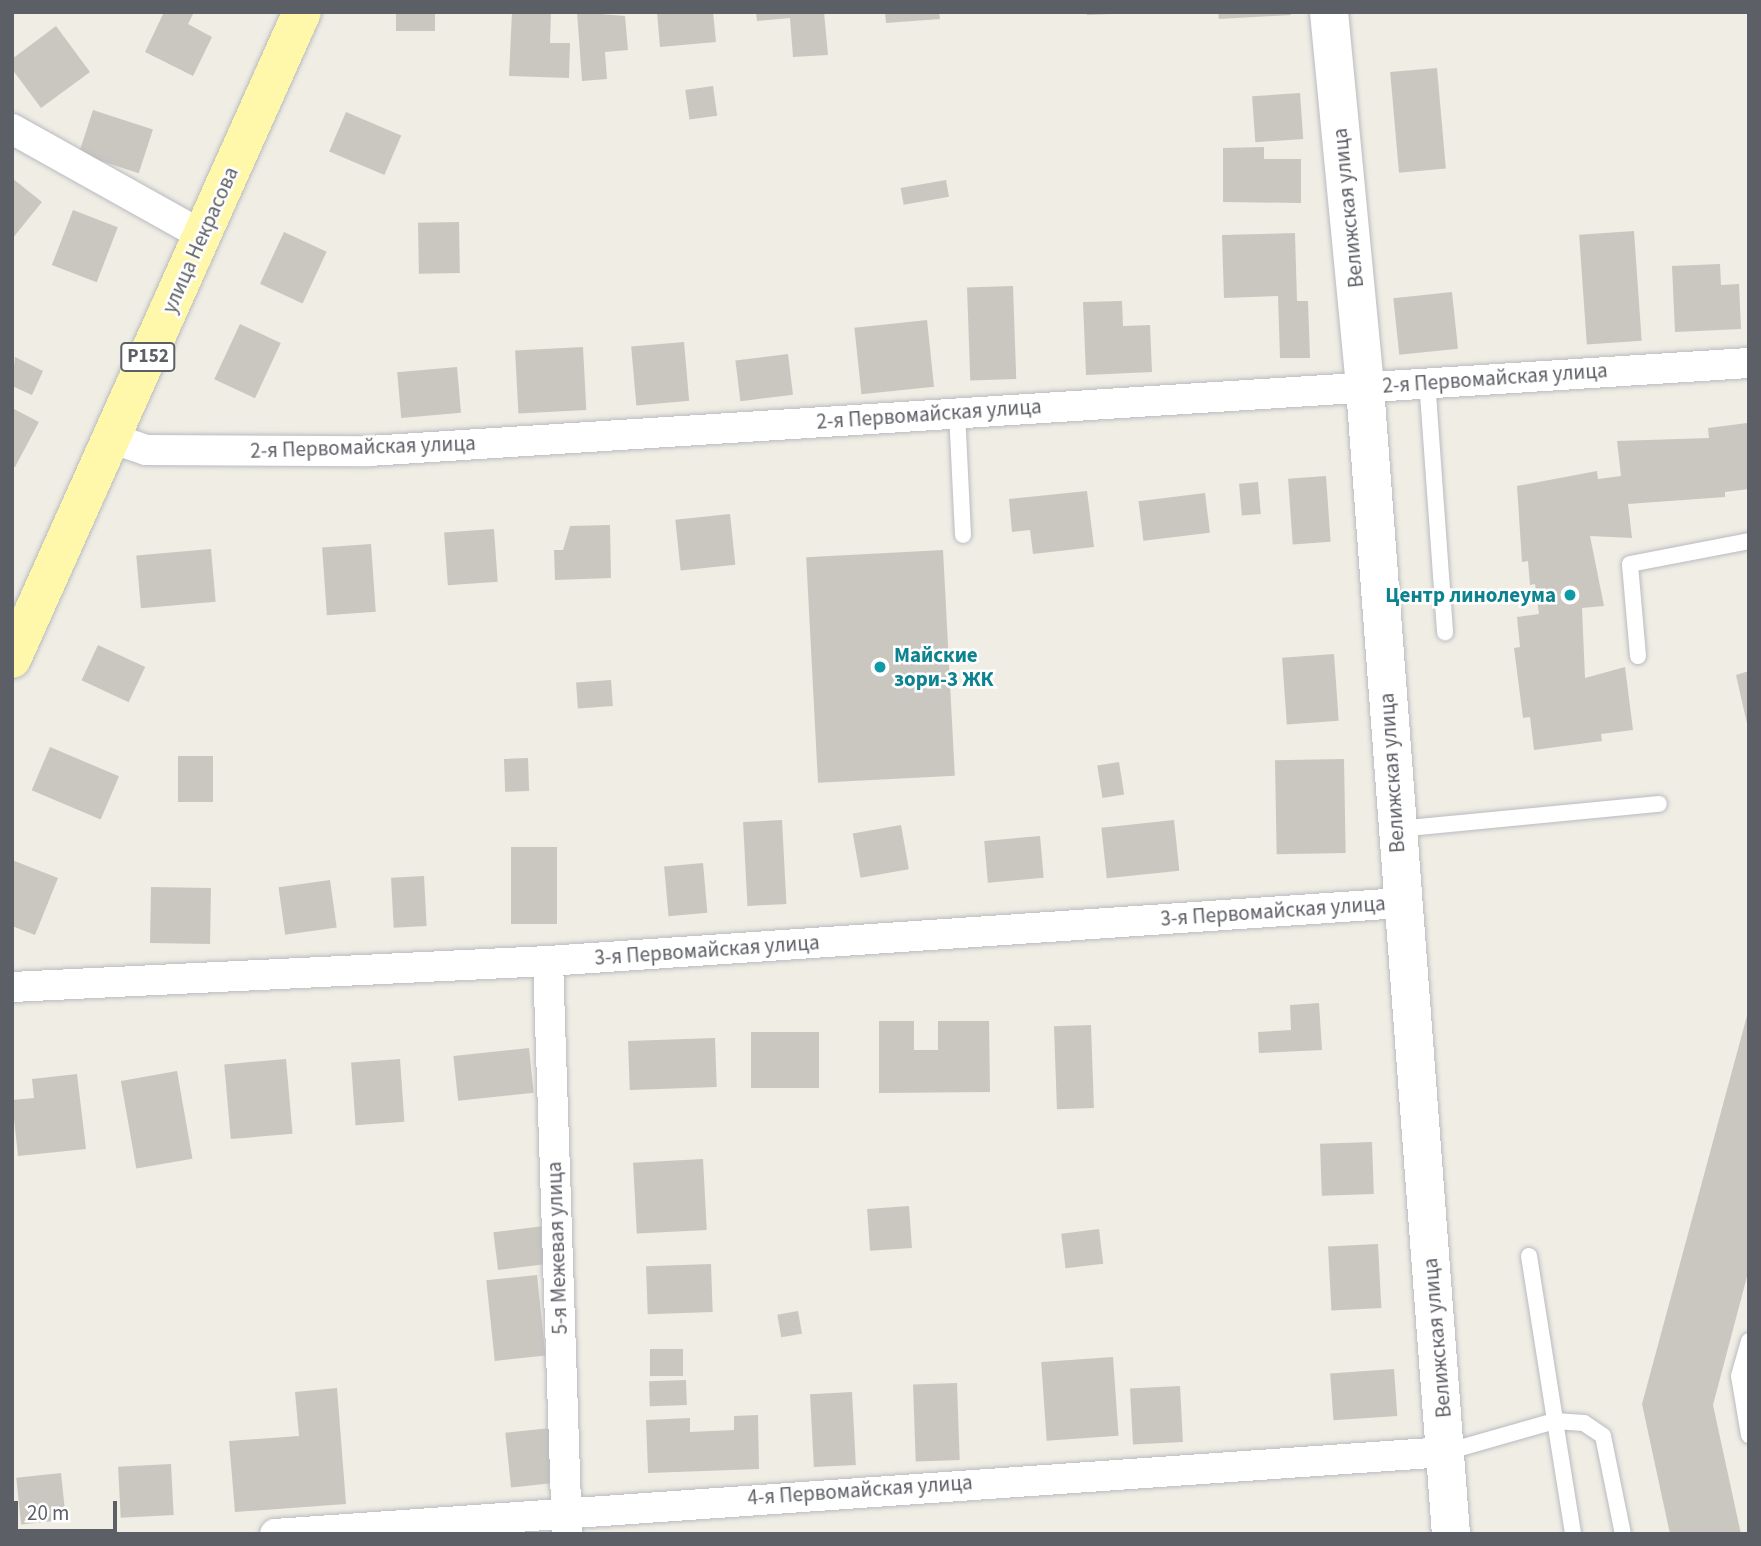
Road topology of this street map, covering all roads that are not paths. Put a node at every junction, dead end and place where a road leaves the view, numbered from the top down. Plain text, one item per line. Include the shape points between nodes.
1 (302, 12) edge
2 (1329, 12) edge
3 (12, 129) edge
4 (202, 235) junction
5 (1749, 363) edge
6 (1426, 380) junction
7 (1365, 388) junction
8 (957, 412) junction
9 (111, 438) junction
10 (963, 535) dead end
11 (1749, 541) edge
12 (1445, 632) dead end
13 (1638, 656) dead end
14 (12, 659) edge
15 (1659, 804) dead end
16 (1395, 830) junction
17 (1402, 903) junction
18 (548, 961) junction
19 (12, 987) edge
20 (1529, 1256) dead end
21 (1749, 1341) edge
22 (1555, 1421) junction
23 (1749, 1435) edge
24 (1446, 1452) junction
25 (566, 1522) edge
26 (275, 1534) edge
27 (1451, 1534) edge
28 (1573, 1534) edge
29 (1623, 1534) edge

1 - 4 main road, улица Некрасова / Р152
2 - 7 street, Велижская улица
3 - 4 street
4 - 9 main road, улица Некрасова / Р152
5 - 6 street, 2-я Первомайская улица
6 - 7 street, 2-я Первомайская улица
6 - 12 lane
7 - 8 street, 2-я Первомайская улица
7 - 16 street, Велижская улица
8 - 9 street, 2-я Первомайская улица via 369,451 146,450
8 - 10 lane
9 - 14 main road, улица Некрасова / Р152
11 - 13 lane via 1630,564
15 - 16 lane
16 - 17 street, Велижская улица
17 - 18 street, 3-я Первомайская улица
17 - 24 street, Велижская улица
18 - 19 street, 3-я Первомайская улица
18 - 25 street, 5-я Межевая улица
20 - 22 lane
21 - 23 lane via 1739,1376
22 - 24 lane
22 - 28 lane
22 - 29 lane via 1584,1423 1603,1436
24 - 25 street, 4-я Первомайская улица
24 - 27 street, Велижская улица
25 - 26 street, 4-я Первомайская улица

